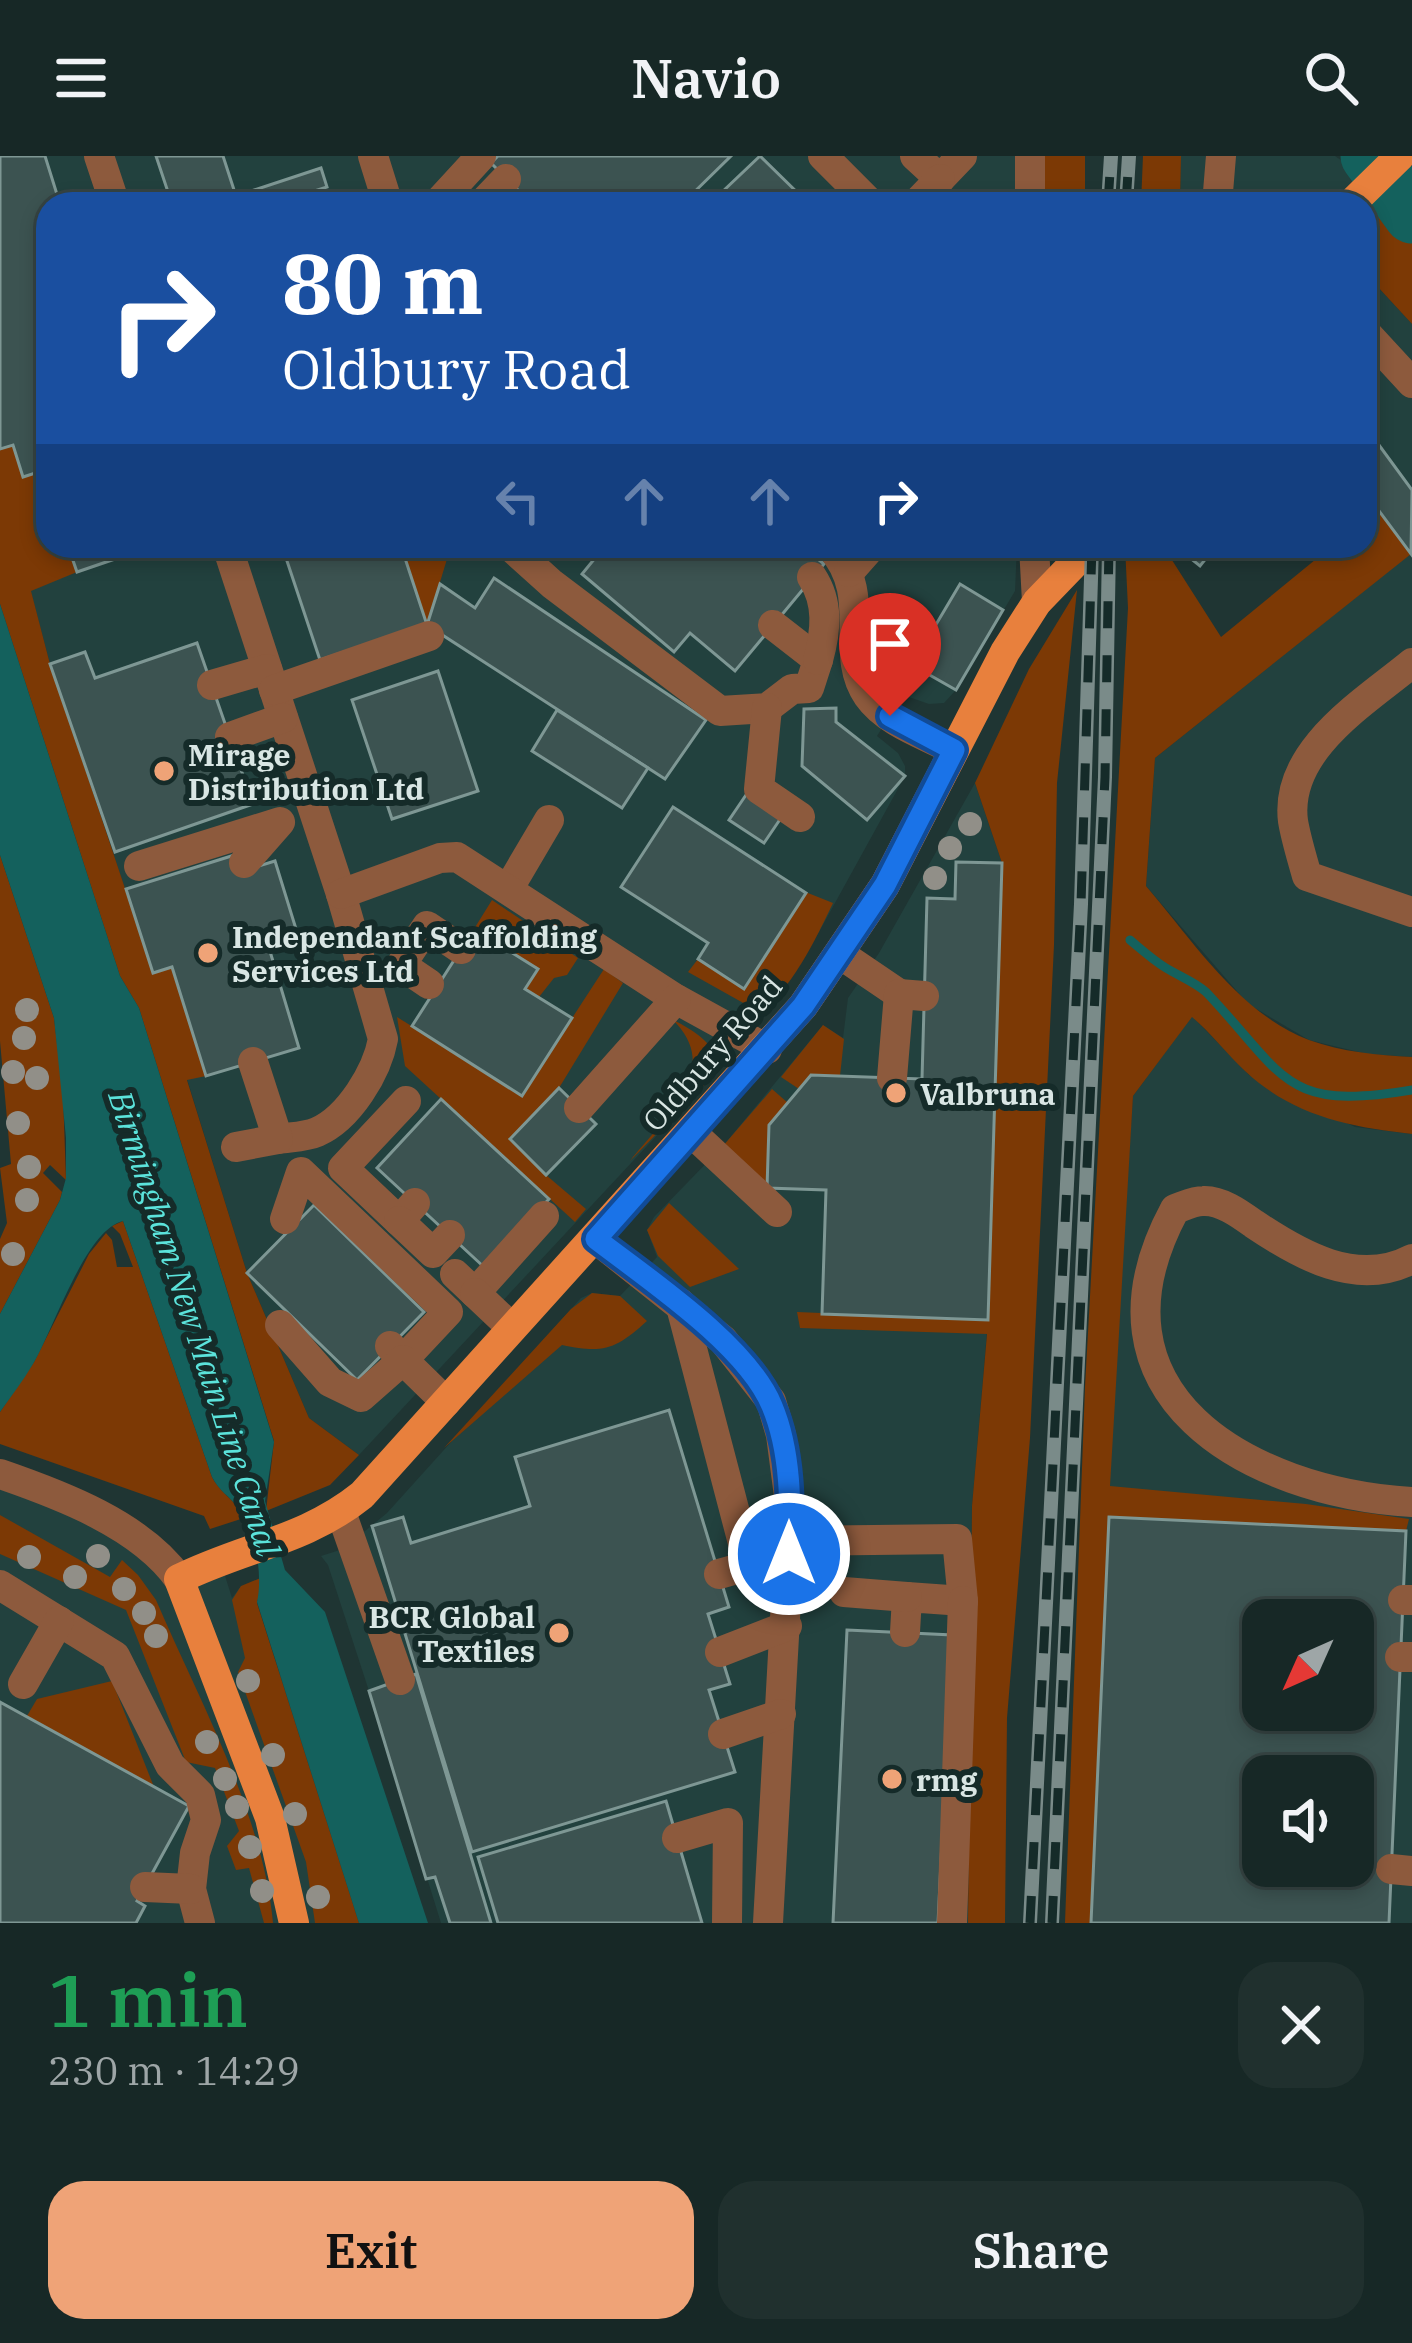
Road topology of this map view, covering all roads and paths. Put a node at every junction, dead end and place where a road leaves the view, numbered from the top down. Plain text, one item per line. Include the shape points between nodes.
1 (99, 156) edge
2 (373, 156) edge
3 (481, 156) edge
4 (823, 156) edge
5 (915, 156) edge
6 (962, 156) edge
7 (1030, 156) edge
8 (1221, 156) edge
9 (1400, 156) edge
10 (506, 179) dead end
11 (940, 179) junction
12 (111, 192) edge
13 (384, 192) edge
14 (448, 192) edge
15 (494, 192) edge
16 (859, 192) edge
17 (928, 192) edge
18 (1030, 192) edge
19 (1218, 192) edge
20 (1362, 192) edge
21 (1377, 345) edge
22 (1412, 383) edge
23 (230, 558) edge
24 (523, 558) edge
25 (839, 558) edge
26 (861, 558) edge
27 (1035, 558) edge
28 (1079, 558) edge
29 (849, 572) junction
30 (812, 578) dead end
31 (1037, 602) junction
32 (773, 625) dead end
33 (428, 636) dead end
34 (1412, 663) edge
35 (813, 674) junction
36 (212, 686) dead end
37 (275, 692) junction
38 (866, 694) junction
39 (767, 708) junction
40 (230, 737) dead end
41 (954, 750) junction
42 (313, 812) junction
43 (800, 817) dead end
44 (549, 820) dead end
45 (280, 822) junction
46 (244, 863) dead end
47 (140, 866) dead end
48 (509, 888) junction
49 (341, 895) junction
50 (1412, 912) edge
51 (461, 949) dead end
52 (840, 953) junction
53 (401, 965) junction
54 (365, 979) junction
55 (429, 984) dead end
56 (676, 999) junction
57 (767, 1049) junction
58 (253, 1062) dead end
59 (892, 1078) dead end
60 (406, 1101) dead end
61 (579, 1108) dead end
62 (691, 1132) junction
63 (278, 1139) junction
64 (236, 1147) dead end
65 (777, 1212) dead end
66 (544, 1216) dead end
67 (285, 1219) dead end
68 (596, 1239) junction
69 (1412, 1259) edge
70 (457, 1262) junction
71 (680, 1303) junction
72 (280, 1325) dead end
73 (512, 1328) junction
74 (397, 1353) junction
75 (446, 1402) junction
76 (0, 1474) edge
77 (1412, 1502) edge
78 (341, 1512) junction
79 (789, 1547) junction
80 (179, 1579) junction
81 (0, 1585) edge
82 (844, 1592) dead end
83 (907, 1597) junction
84 (962, 1601) junction
85 (59, 1621) junction
86 (787, 1626) junction
87 (905, 1633) dead end
88 (720, 1652) dead end
89 (400, 1680) dead end
90 (23, 1684) dead end
91 (781, 1714) junction
92 (723, 1734) dead end
93 (677, 1838) dead end
94 (163, 1853) dead end
95 (192, 1875) junction
96 (145, 1887) dead end
97 (727, 1911) edge
98 (769, 1912) edge
99 (200, 1923) edge
100 (294, 1923) edge
101 (952, 1923) edge

1 - 12 street
2 - 13 street
3 - 14 street
4 - 16 street
5 - 11 street
6 - 11 street
7 - 18 street
8 - 19 street
9 - 20 main road
10 - 15 street
11 - 17 street
21 - 22 street
23 - 37 street
24 - 39 street via 720,711
25 - 29 street
26 - 29 street
27 - 31 street
28 - 31 main road, Oldbury Road
29 - 38 street
30 - 35 street via 825,610
31 - 41 main road, Oldbury Road
32 - 35 street
33 - 37 street
34 - 50 street via 1317,743 1292,817 1306,876
35 - 38 street
35 - 39 street
36 - 37 street
37 - 40 street
37 - 42 street
38 - 41 street
39 - 43 street via 760,789
41 - 52 main road, Oldbury Road
42 - 45 street
42 - 49 street
44 - 48 street
45 - 46 street
45 - 47 street
48 - 49 street via 457,857
48 - 56 street
49 - 54 street
51 - 53 street via 427,926
52 - 57 main road, Oldbury Road
52 - 59 street via 912,995
53 - 54 street
53 - 55 street
54 - 63 street via 382,1039 379,1059 317,1132
56 - 57 street
56 - 61 street
57 - 62 main road, Oldbury Road
58 - 63 street
60 - 70 street via 343,1168 395,1201
62 - 65 street
62 - 68 main road, Oldbury Road
63 - 64 street
66 - 70 street
67 - 74 street via 301,1172 448,1312
68 - 71 street
68 - 73 main road, Oldbury Road
69 - 77 street via 1365,1271 1332,1265 1205,1200 1175,1209 1143,1304 1144,1334 1162,1382 1214,1434 1286,1478
70 - 73 street
71 - 79 street via 723,1340 771,1401 791,1511
71 - 79 street via 734,1570
72 - 74 street via 330,1382 361,1397
73 - 75 main road, Oldbury Road
74 - 75 street
75 - 78 main road, Oldbury Road
76 - 80 street via 128,1533
78 - 80 main road, Oldbury Road
78 - 89 street
79 - 84 street via 957,1539
79 - 86 street
80 - 100 main road via 269,1818
81 - 85 street
82 - 83 street
83 - 84 street
83 - 87 street
84 - 101 street
85 - 90 street
85 - 95 street via 115,1656 170,1765 200,1795 206,1820
86 - 88 street
86 - 91 street
91 - 92 street
91 - 98 street
93 - 97 street via 728,1823
94 - 95 street
95 - 96 street
95 - 99 street
97 - 98 street

